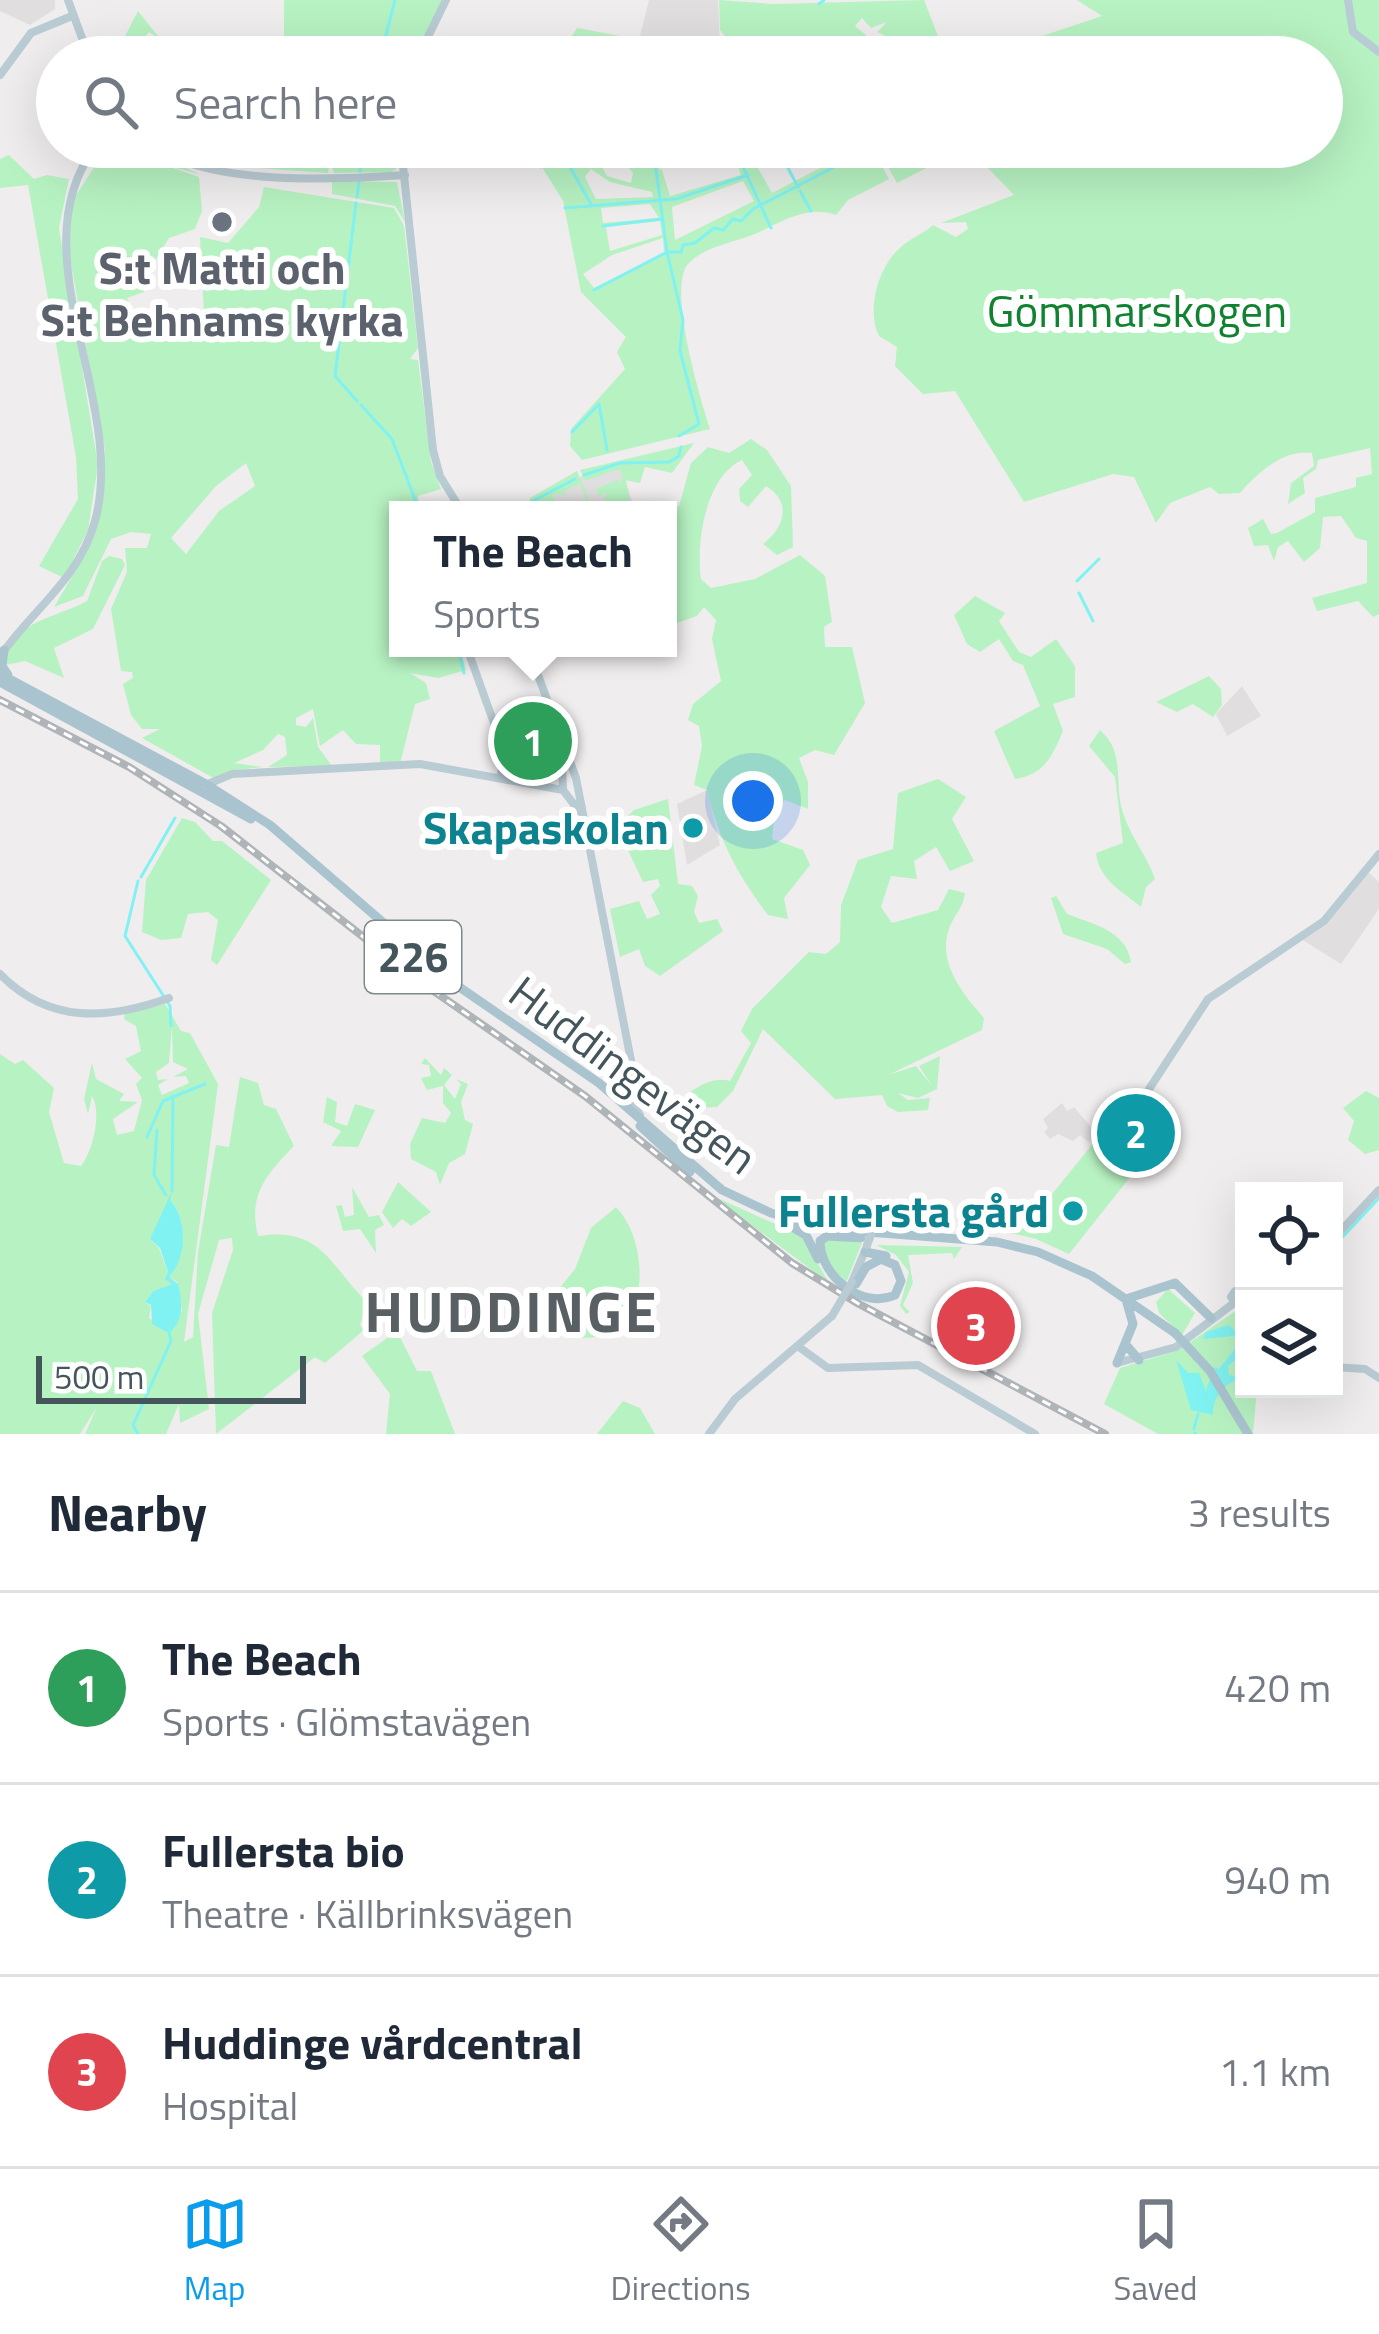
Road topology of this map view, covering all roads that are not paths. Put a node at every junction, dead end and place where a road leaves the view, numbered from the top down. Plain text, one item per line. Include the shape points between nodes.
1 (68, 0) edge
2 (446, 0) edge
3 (1348, 0) edge
4 (72, 16) junction
5 (80, 36) edge
6 (428, 36) edge
7 (1379, 52) edge
8 (0, 75) edge
9 (82, 168) edge
10 (214, 168) edge
11 (405, 168) edge
12 (406, 175) junction
13 (457, 501) edge
14 (2, 653) edge
15 (470, 657) edge
16 (531, 657) edge
17 (0, 678) edge
18 (16, 683) junction
19 (559, 728) junction
20 (560, 772) junction
21 (501, 775) junction
22 (525, 779) junction
23 (575, 779) junction
24 (211, 790) junction
25 (563, 790) junction
26 (583, 823) junction
27 (1379, 854) edge
28 (0, 974) edge
29 (166, 998) dead end
30 (633, 1093) junction
31 (624, 1107) junction
32 (646, 1123) junction
33 (1115, 1141) dead end
34 (1379, 1190) edge
35 (782, 1221) junction
36 (877, 1226) junction
37 (1343, 1228) edge
38 (909, 1237) junction
39 (960, 1239) junction
40 (867, 1247) junction
41 (881, 1259) junction
42 (854, 1283) junction
43 (1127, 1300) junction
44 (1235, 1302) edge
45 (1153, 1319) junction
46 (1209, 1320) junction
47 (1127, 1346) junction
48 (801, 1349) junction
49 (1139, 1360) junction
50 (1117, 1363) junction
51 (1343, 1368) edge
52 (1379, 1378) edge
53 (712, 1430) edge
54 (1035, 1434) edge
55 (1245, 1434) edge

1 - 4 street
2 - 6 street
3 - 7 street via 1353,32
4 - 5 street
4 - 8 street via 31,33
9 - 14 street via 64,221 100,448 100,500 89,541 64,584
10 - 12 street
11 - 12 street
12 - 13 street via 434,458
14 - 18 main road via 2,668
15 - 21 street via 504,751
16 - 19 street
17 - 18 main road, Huddingevägen / 226
17 - 24 main road, Huddingevägen / 226
18 - 24 main road, Huddingevägen / 226
19 - 20 street
19 - 23 street
20 - 22 street
20 - 23 street
20 - 25 street
21 - 22 street
21 - 24 street via 420,764 264,771
22 - 25 street
23 - 25 street
23 - 26 street
24 - 31 main road, Huddingevägen / 226 via 299,847 452,982
25 - 26 street
26 - 30 street
27 - 33 street via 1324,921 1208,999
28 - 29 street via 68,1014 92,1017
30 - 31 street
30 - 32 street
31 - 32 main road, Huddingevägen / 226
31 - 35 main road, Huddingevägen / 226 via 710,1187
32 - 38 main road, Huddingevägen / 226 via 722,1190 758,1208 830,1228
34 - 37 street
35 - 40 main road, Huddingevägen / 226
35 - 40 main road via 806,1235 842,1289 890,1303 905,1287 905,1272
36 - 38 main road via 907,1203 934,1213 937,1232
36 - 39 main road via 896,1203 918,1199
36 - 40 street, bridge
38 - 39 main road, Huddingevägen / 226
39 - 43 main road, Huddingevägen / 226 via 1038,1252
40 - 41 main road
40 - 41 main road via 820,1241 836,1278 862,1296 891,1297 900,1288 899,1271
40 - 42 street
40 - 43 main road, Huddingevägen / 226 via 981,1244 1016,1251
41 - 42 main road
42 - 48 street, bridge
43 - 45 main road, Huddingevägen / 226
43 - 46 main road via 1175,1282
43 - 50 main road via 1133,1324
44 - 46 street
45 - 46 main road via 1154,1294 1174,1287
45 - 47 main road via 1138,1325
45 - 55 main road, Huddingevägen / 226, bridge via 1206,1374
46 - 49 street via 1176,1347
47 - 49 main road
47 - 50 main road
48 - 53 street via 736,1399
48 - 54 street via 828,1368 926,1367
49 - 50 street
51 - 52 street

